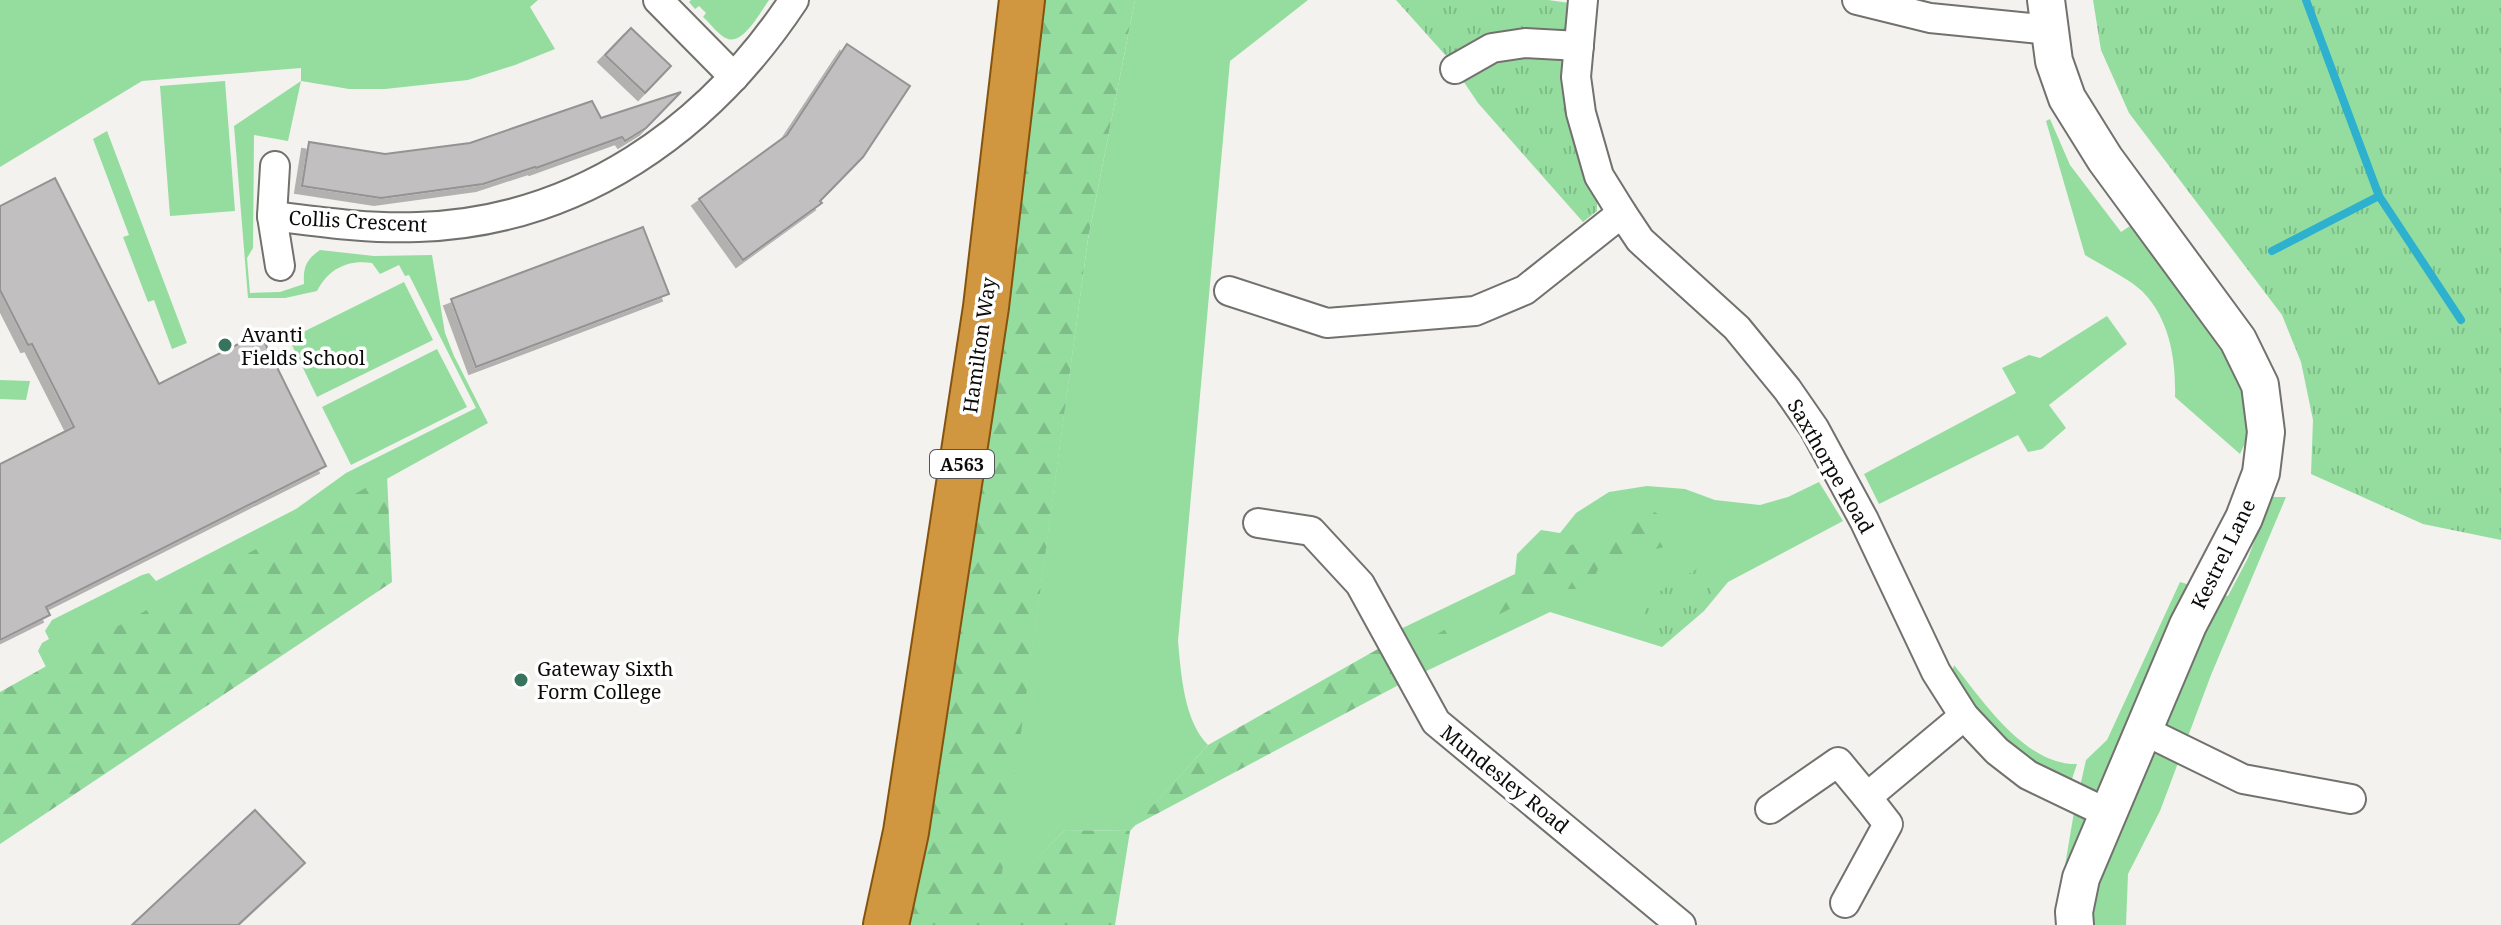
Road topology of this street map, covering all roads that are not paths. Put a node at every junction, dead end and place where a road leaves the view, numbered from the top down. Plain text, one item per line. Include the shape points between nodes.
1 (658, 0) edge
2 (794, 0) edge
3 (1022, 0) edge
4 (1583, 0) edge
5 (1857, 0) edge
6 (2048, 15) edge
7 (1579, 46) junction
8 (1455, 69) dead end
9 (734, 77) junction
10 (275, 166) dead end
11 (1622, 213) junction
12 (272, 216) junction
13 (280, 266) dead end
14 (1229, 291) dead end
15 (1258, 523) dead end
16 (1964, 716) junction
17 (2145, 731) junction
18 (1867, 797) junction
19 (2351, 799) dead end
20 (1770, 809) dead end
21 (2107, 813) junction
22 (1845, 903) dead end
23 (886, 925) edge
24 (1681, 925) edge
25 (2075, 925) edge

1 - 9 street
2 - 9 street, Collis Crescent
3 - 23 highway, Hamilton Way / A563 via 981,338 906,832
4 - 7 street, Saxthorpe Road
5 - 6 street via 1930,18
6 - 17 street, Kestrel Lane via 2054,61 2067,98 2105,159 2238,340 2260,385 2266,432 2261,473 2244,518 2188,625
7 - 8 street via 1525,43 1492,48
7 - 11 street, Saxthorpe Road via 1581,113 1599,176
9 - 12 street, Collis Crescent via 636,161 525,209 480,221 418,227
10 - 12 street, Collis Crescent
11 - 14 street via 1525,290 1475,311 1327,323
11 - 16 street, Saxthorpe Road via 1640,240 1757,350 1814,428 1936,672
12 - 13 street, Collis Crescent
15 - 24 street, Mundesley Road via 1311,531 1360,584 1436,722
16 - 18 street
16 - 21 street, Saxthorpe Road via 2028,775
17 - 19 street via 2243,779
17 - 21 street, Kestrel Lane
18 - 20 street via 1838,762
18 - 22 street via 1888,824
21 - 25 street, Kestrel Lane via 2081,878

